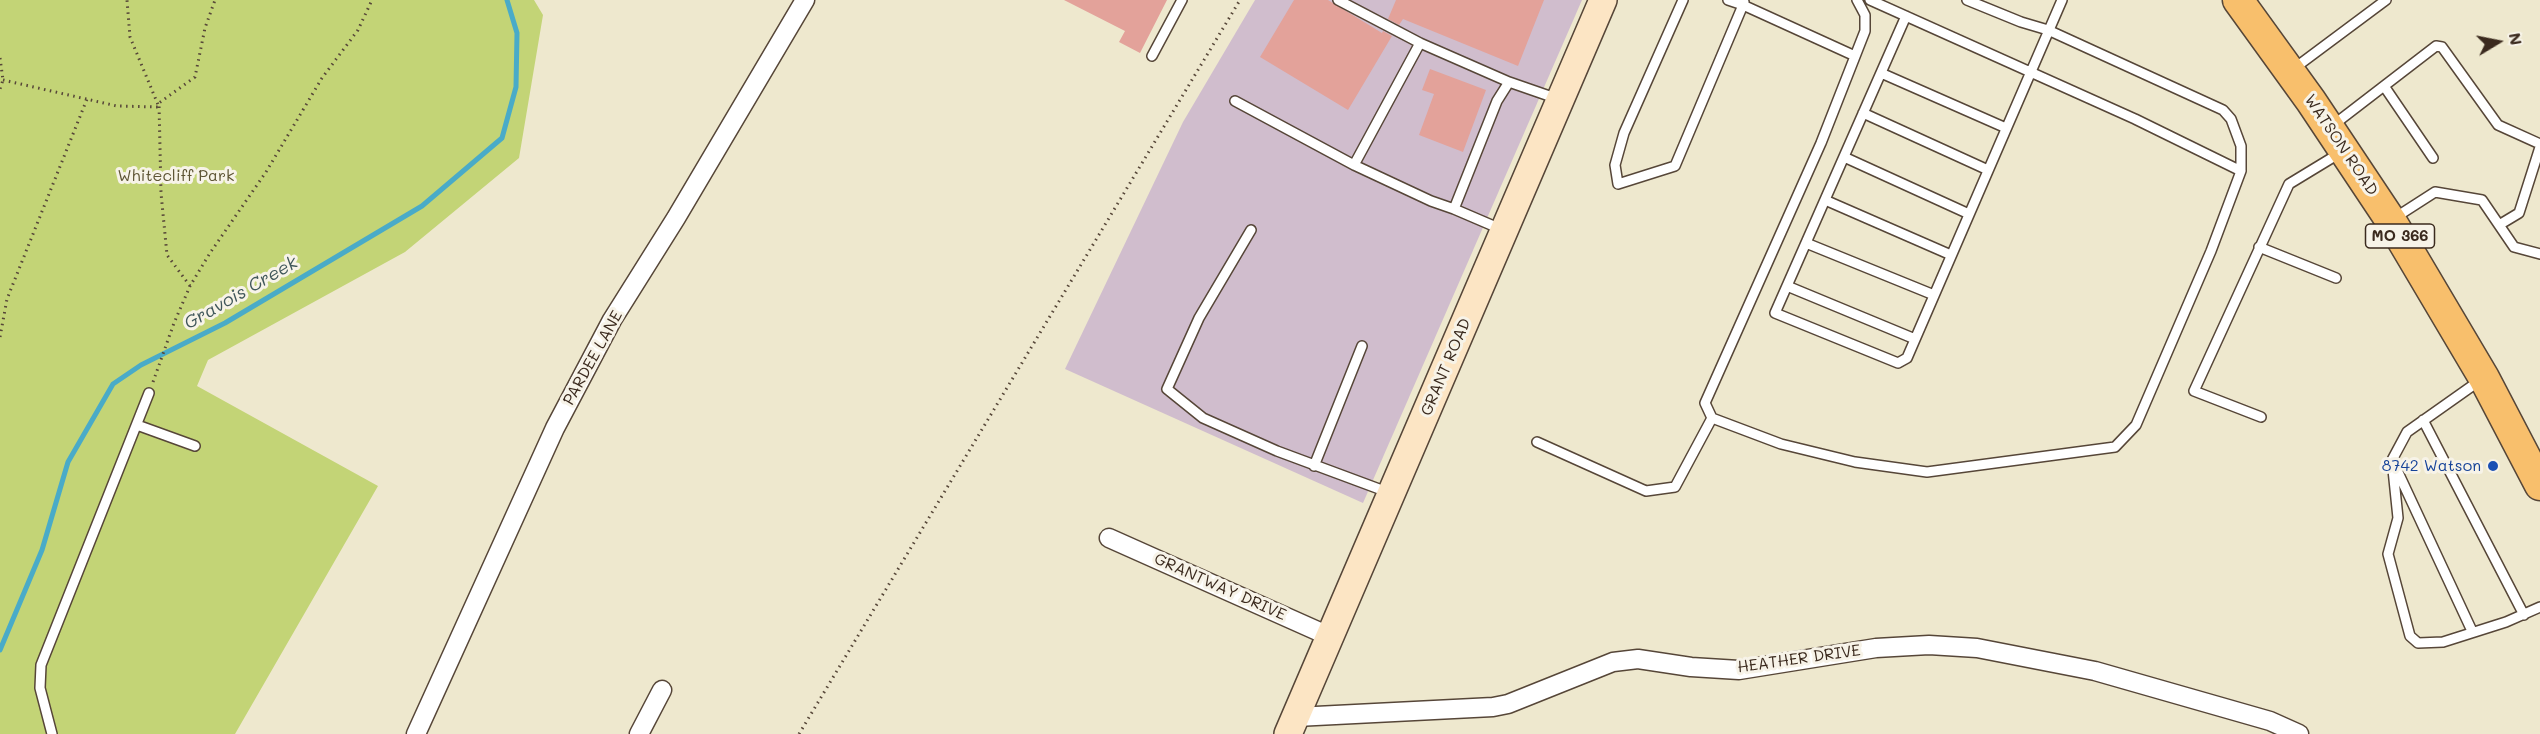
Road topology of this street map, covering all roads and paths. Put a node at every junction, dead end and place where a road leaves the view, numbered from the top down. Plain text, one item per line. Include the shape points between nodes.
1 (127, 0) edge
2 (215, 0) edge
3 (372, 0) edge
4 (805, 0) edge
5 (1182, 0) edge
6 (1240, 0) edge
7 (1338, 0) edge
8 (1603, 0) edge
9 (1683, 0) edge
10 (1728, 0) edge
11 (1857, 0) edge
12 (1870, 0) edge
13 (1967, 0) edge
14 (2062, 0) edge
15 (2238, 0) edge
16 (2386, 0) edge
17 (1744, 3) edge
18 (1906, 16) junction
19 (2048, 30) junction
20 (1420, 44) junction
21 (1152, 56) dead end
22 (1855, 56) junction
23 (0, 57) edge
24 (2290, 71) junction
25 (2030, 72) junction
26 (1881, 73) junction
27 (3, 80) junction
28 (1509, 82) junction
29 (2384, 86) junction
30 (0, 89) edge
31 (87, 99) junction
32 (1560, 100) junction
33 (1235, 101) dead end
34 (159, 105) junction
35 (1863, 113) junction
36 (2006, 128) junction
37 (2337, 139) junction
38 (2540, 145) edge
39 (1844, 157) junction
40 (2433, 158) dead end
41 (1354, 165) junction
42 (1988, 170) junction
43 (2241, 171) junction
44 (1825, 200) junction
45 (1454, 208) junction
46 (1969, 214) junction
47 (2391, 221) junction
48 (2499, 225) junction
49 (1251, 230) dead end
50 (1505, 231) junction
51 (1806, 243) junction
52 (2259, 248) junction
53 (2540, 254) edge
54 (1951, 255) junction
55 (2336, 278) dead end
56 (190, 286) junction
57 (1787, 286) junction
58 (1934, 295) junction
59 (0, 337) edge
60 (1915, 339) junction
61 (1362, 346) dead end
62 (2484, 378) junction
63 (149, 393) joint
64 (1712, 417) junction
65 (2261, 417) dead end
66 (2423, 420) junction
67 (137, 425) junction
68 (1537, 442) dead end
69 (195, 446) dead end
70 (2392, 460) junction
71 (1314, 466) junction
72 (2540, 485) edge
73 (1393, 494) junction
74 (1109, 538) dead end
75 (2540, 608) edge
76 (2524, 615) junction
77 (2472, 631) junction
78 (1331, 636) junction
79 (662, 690) dead end
80 (1292, 725) edge
81 (52, 734) edge
82 (416, 734) edge
83 (639, 734) edge
84 (799, 734) edge
85 (2299, 734) edge

1 - 34 path via 130,37
2 - 34 path via 195,77
3 - 56 path via 358,30 322,78 266,172
4 - 82 street, PARDEE LANE via 612,320 555,428
5 - 21 lane
6 - 84 path
7 - 20 lane
8 - 32 street, GRANT ROAD
9 - 17 lane via 1624,133 1615,165 1618,184 1674,166
10 - 17 lane
11 - 22 lane via 1865,15 1865,32
12 - 18 lane
13 - 19 lane
14 - 19 lane
15 - 24 main road, WATSON ROAD / MO 366
16 - 24 lane
17 - 22 lane
18 - 25 lane
18 - 26 lane
19 - 25 lane
19 - 43 lane via 2223,110 2237,132
20 - 28 lane
20 - 41 lane
22 - 64 lane via 1821,143 1705,403
23 - 27 path
24 - 37 main road, WATSON ROAD / MO 366
25 - 36 lane
25 - 43 lane
26 - 35 lane
26 - 36 lane
27 - 30 path
27 - 31 path
28 - 32 lane
28 - 45 lane via 1497,101
29 - 37 lane
29 - 38 lane via 2436,46 2442,47 2498,126
29 - 40 lane
31 - 34 path via 117,106
31 - 59 path via 7,299
32 - 50 street, GRANT ROAD
33 - 41 lane
34 - 56 path via 167,255
35 - 39 lane
35 - 42 lane
36 - 42 lane
37 - 47 main road, WATSON ROAD / MO 366
37 - 52 lane via 2289,184
38 - 48 lane via 2519,213
39 - 44 lane
39 - 46 lane
41 - 45 lane
42 - 46 lane
43 - 64 lane via 2136,425 2115,447 1927,472 1855,462 1792,446
44 - 51 lane
44 - 54 lane
45 - 50 lane
46 - 54 lane
47 - 48 lane via 2435,192 2482,200
47 - 62 main road, WATSON ROAD / MO 366
48 - 53 lane via 2514,247
49 - 71 lane via 1199,318 1167,389 1203,418
50 - 73 street, GRANT ROAD
51 - 57 lane
51 - 58 lane
52 - 55 lane
52 - 65 lane via 2194,391
54 - 58 lane
56 - 63 path
57 - 60 lane
57 - 60 lane via 1775,313 1786,318 1898,363 1907,358
58 - 60 lane
61 - 71 lane
62 - 66 lane
62 - 72 main road, WATSON ROAD / MO 366
63 - 67 lane
64 - 68 lane via 1675,487 1656,490 1646,491
66 - 70 lane via 2407,432
66 - 76 lane
67 - 69 lane
67 - 81 lane via 41,665 40,688
70 - 77 lane
70 - 77 lane via 2398,518 2388,554 2410,636 2418,643 2443,642
71 - 73 lane
73 - 78 street, GRANT ROAD
74 - 78 street, GRANTWAY DRIVE
75 - 76 lane
76 - 77 lane
78 - 80 street, GRANT ROAD
79 - 83 street
80 - 85 street, HEATHER DRIVE via 1493,707 1613,662 1638,659 1739,670 1876,648 1929,645 1977,648 2095,671 2270,721

